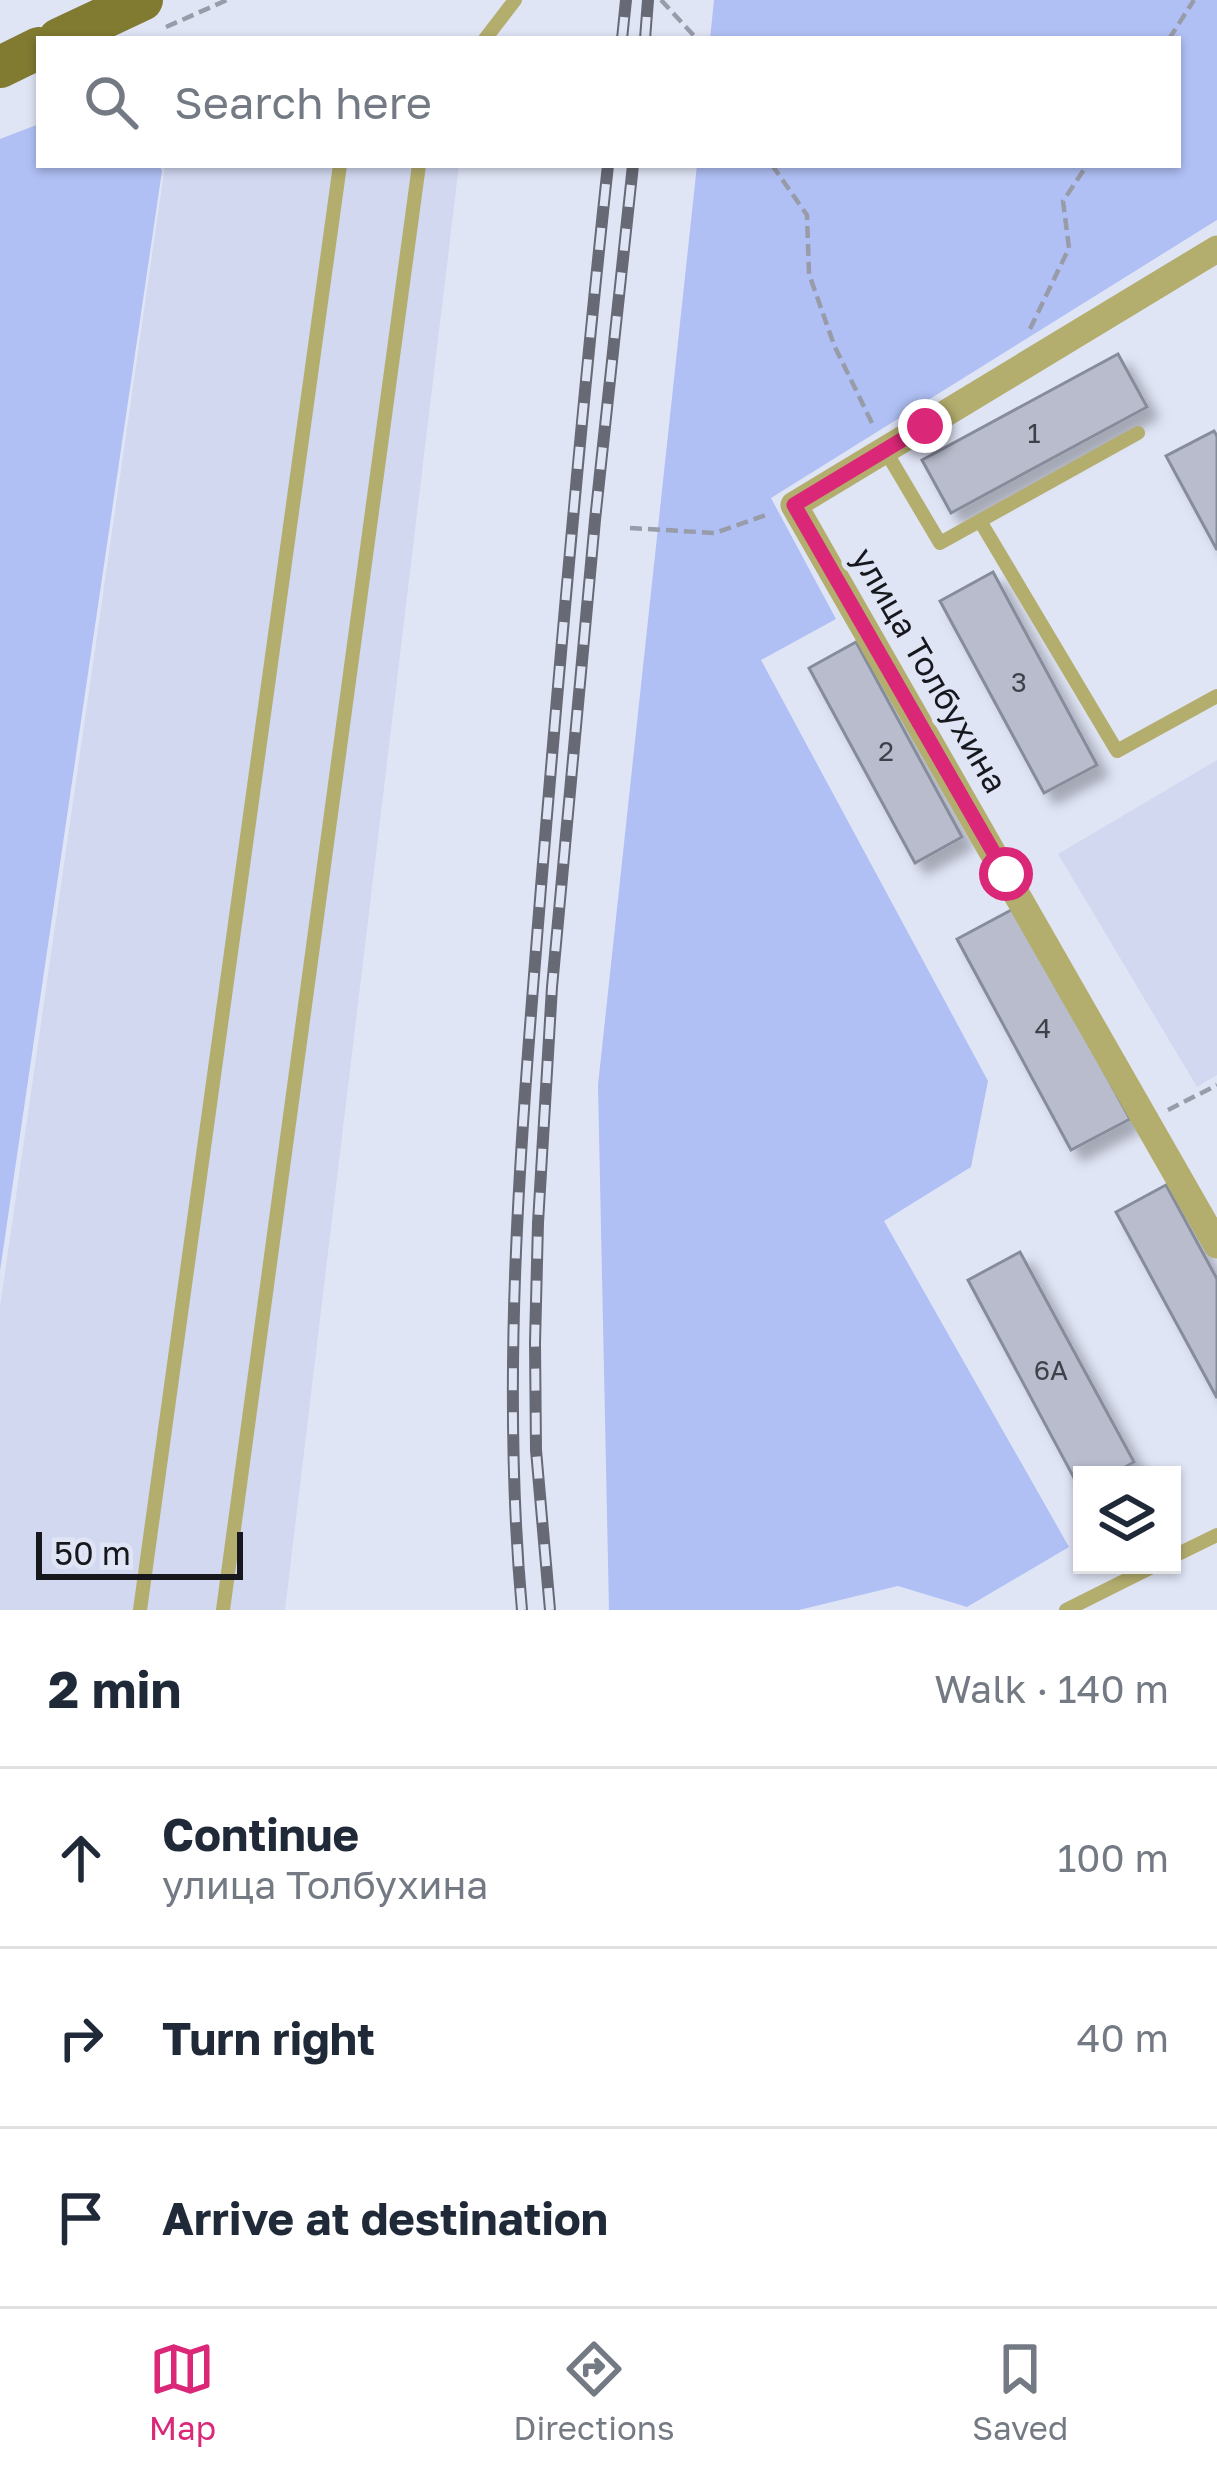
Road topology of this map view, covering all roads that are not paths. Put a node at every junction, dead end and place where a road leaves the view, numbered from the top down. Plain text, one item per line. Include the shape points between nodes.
1 (515, 0) edge
2 (152, 15) edge
3 (71, 36) edge
4 (486, 36) edge
5 (36, 50) edge
6 (0, 67) edge
7 (340, 168) edge
8 (419, 168) edge
9 (1217, 249) edge
10 (1138, 433) dead end
11 (885, 450) junction
12 (980, 521) junction
13 (1217, 696) edge
14 (1217, 1245) edge
15 (1217, 1535) edge
16 (1181, 1553) edge
17 (1138, 1574) edge
18 (140, 1610) edge
19 (223, 1610) edge
20 (1066, 1610) edge

1 - 4 lane
2 - 3 main road
5 - 6 main road
7 - 18 lane
8 - 19 lane
9 - 11 street
10 - 12 lane
11 - 12 lane via 940,543
11 - 14 street, улица Толбухина via 794,505
12 - 13 lane via 1118,751
15 - 16 lane
17 - 20 lane

